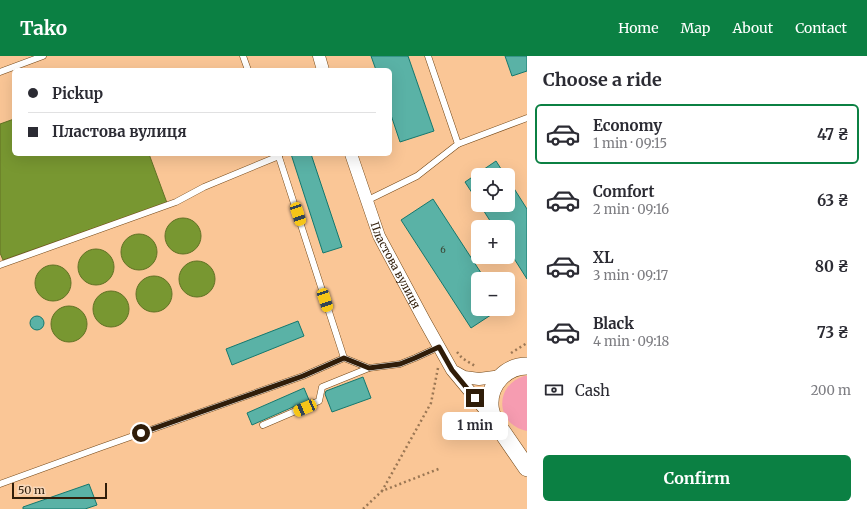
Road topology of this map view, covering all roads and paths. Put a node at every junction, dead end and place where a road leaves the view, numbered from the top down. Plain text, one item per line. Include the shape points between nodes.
1 (43, 56) edge
2 (243, 56) edge
3 (319, 56) edge
4 (428, 56) edge
5 (247, 68) edge
6 (323, 68) edge
7 (0, 72) edge
8 (527, 118) edge
9 (458, 144) junction
10 (277, 156) edge
11 (279, 156) edge
12 (352, 156) edge
13 (366, 201) junction
14 (0, 265) edge
15 (527, 343) edge
16 (439, 347) junction
17 (453, 347) dead end
18 (510, 354) dead end
19 (527, 357) edge
20 (344, 358) junction
21 (438, 365) dead end
22 (476, 366) dead end
23 (527, 366) edge
24 (369, 368) junction
25 (452, 370) junction
26 (506, 373) junction
27 (264, 425) dead end
28 (498, 427) junction
29 (527, 443) edge
30 (441, 468) dead end
31 (527, 468) edge
32 (0, 484) edge
33 (382, 491) junction
34 (363, 509) edge

1 - 7 lane
2 - 5 lane
3 - 6 street
4 - 9 lane
8 - 9 lane
9 - 13 lane via 417,176
10 - 14 lane via 204,187 176,202
11 - 20 lane
12 - 13 street, Пластова вулиця
13 - 16 street, Пластова вулиця via 379,236
15 - 18 path
16 - 24 lane via 400,364
16 - 25 street, Пластова вулиця
17 - 22 path via 462,358
19 - 26 main road
20 - 24 lane
20 - 32 lane via 303,376
21 - 33 path via 431,403
23 - 26 main road
24 - 27 lane via 322,387 319,402
25 - 26 street via 464,377 479,379
25 - 28 street, Пластова вулиця
26 - 28 main road via 495,386 491,397 491,413
28 - 29 main road via 519,442
28 - 31 main road, Пластова вулиця
30 - 33 path
33 - 34 path

